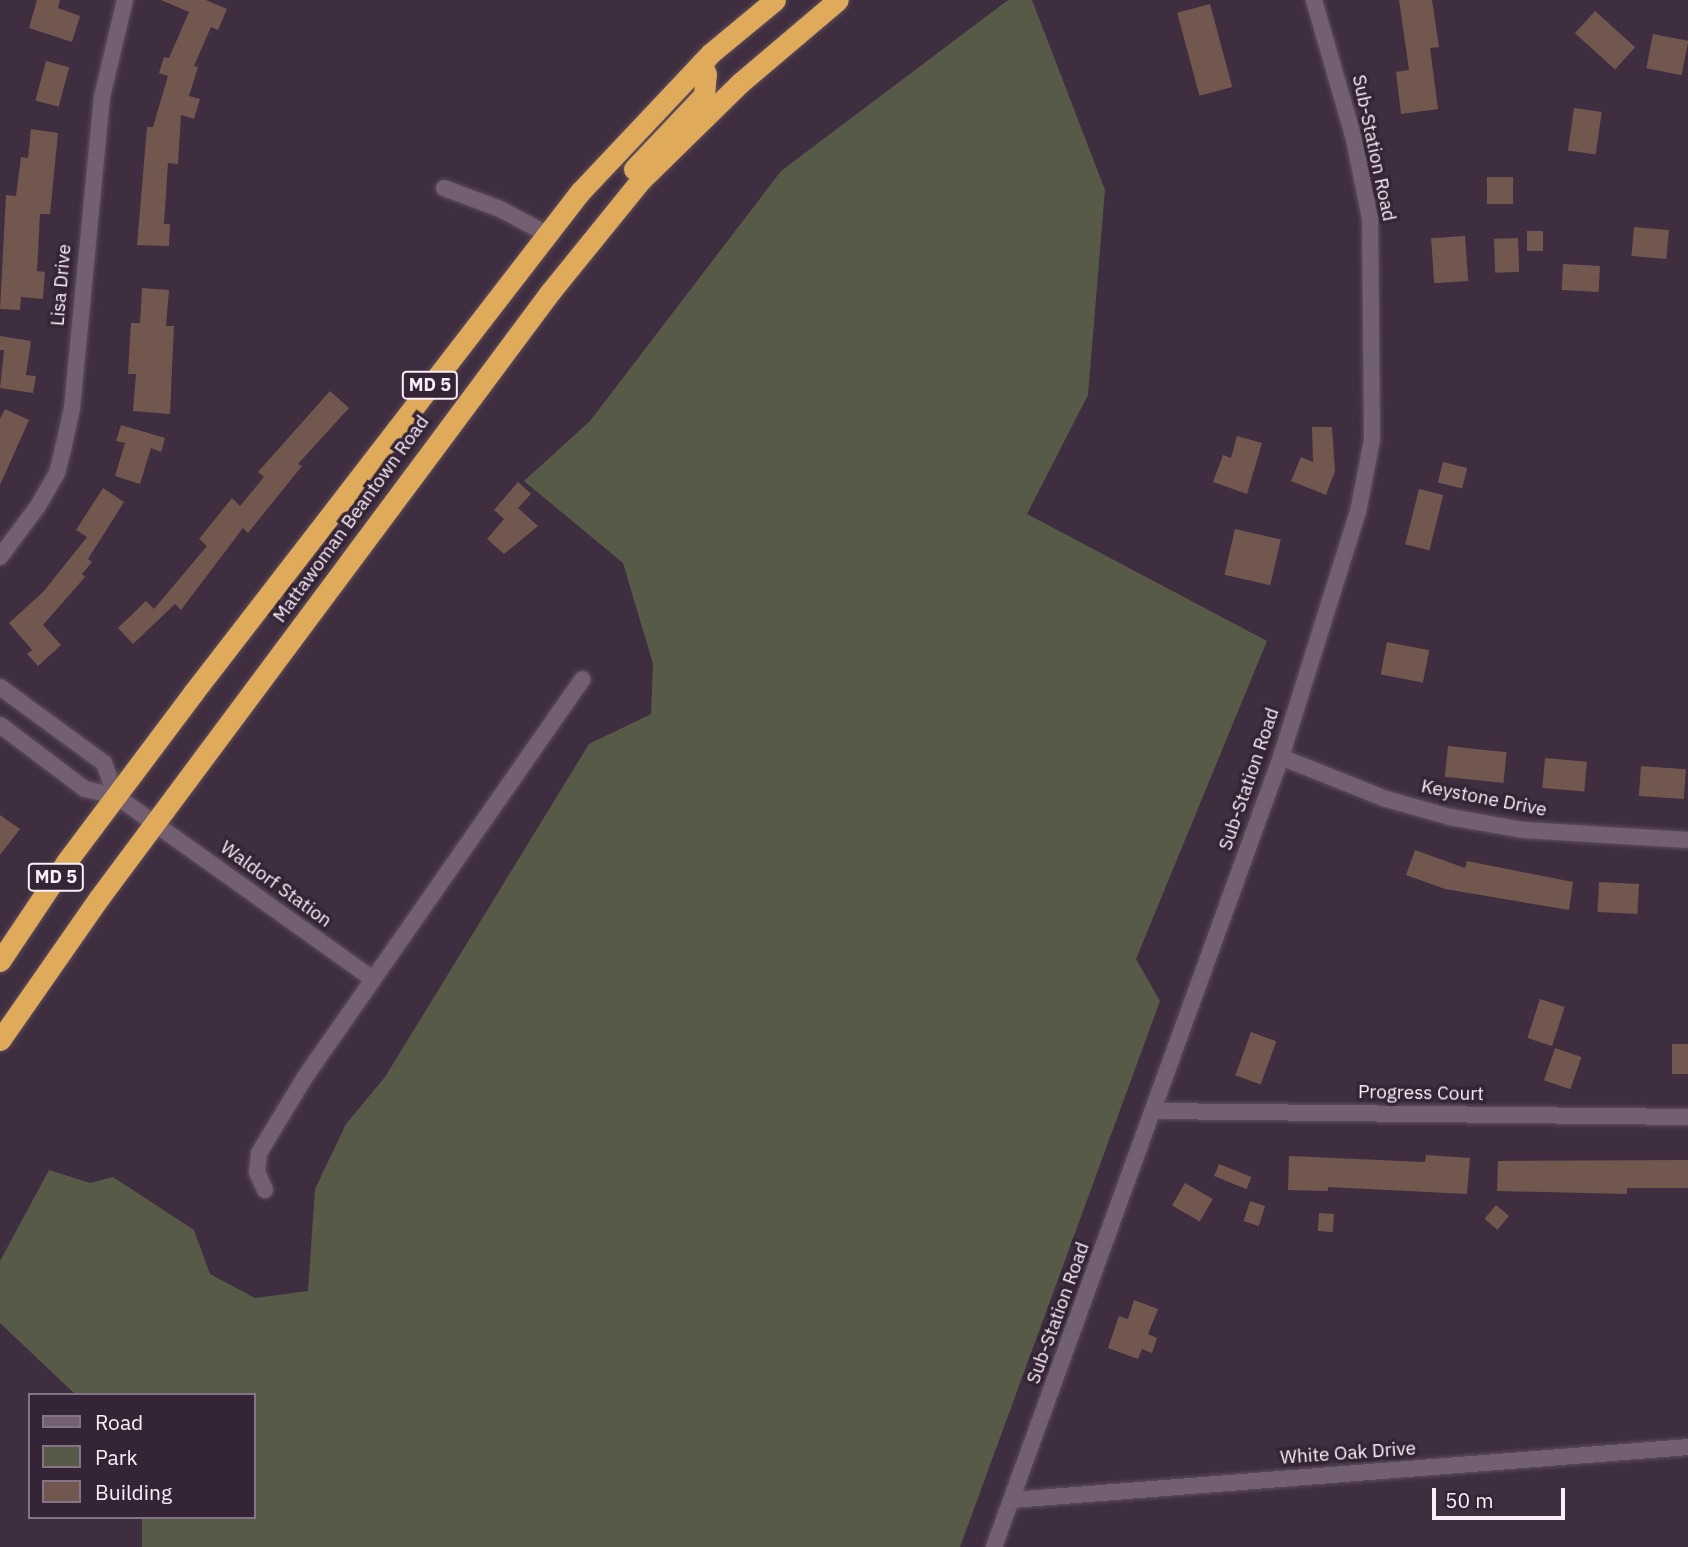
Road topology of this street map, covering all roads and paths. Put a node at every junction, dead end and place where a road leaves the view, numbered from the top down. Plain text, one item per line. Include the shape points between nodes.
1 (125, 0) edge
2 (775, 0) edge
3 (838, 0) edge
4 (1314, 0) edge
5 (701, 63) junction
6 (443, 188) dead end
7 (547, 234) junction
8 (554, 287) junction
9 (0, 557) edge
10 (583, 679) dead end
11 (0, 687) edge
12 (0, 725) edge
13 (1281, 757) junction
14 (116, 796) junction
15 (155, 824) junction
16 (1688, 839) edge
17 (0, 961) edge
18 (373, 979) junction
19 (0, 1040) edge
20 (1153, 1111) junction
21 (1688, 1117) edge
22 (265, 1190) dead end
23 (1688, 1447) edge
24 (1012, 1500) junction
25 (994, 1547) edge

1 - 9 street, Lisa Drive via 102,97 72,408 63,449 57,473 38,506
2 - 5 highway, Mattawoman Beantown Road / MD 5
3 - 8 highway, Mattawoman Beantown Road / MD 5 via 740,83 641,180
4 - 13 street, Sub-Station Road via 1354,139 1370,219 1372,440 1358,512
5 - 7 highway, Mattawoman Beantown Road / MD 5 via 580,192
5 - 8 highway via 706,74 704,95 560,257
6 - 7 street via 500,209
7 - 14 highway, Mattawoman Beantown Road / MD 5
8 - 15 highway, Mattawoman Beantown Road / MD 5
10 - 18 street
11 - 14 street via 104,763
12 - 14 street via 85,789
13 - 16 street, Keystone Drive via 1386,799 1450,817 1524,830
13 - 20 street, Sub-Station Road
14 - 15 street, Waldorf Station
14 - 17 highway, Mattawoman Beantown Road / MD 5
15 - 18 street, Waldorf Station
15 - 19 highway, Mattawoman Beantown Road / MD 5
18 - 22 street via 304,1077 260,1153 257,1172
20 - 21 street, Progress Court
20 - 24 street, Sub-Station Road
23 - 24 street, White Oak Drive
24 - 25 street, Sub-Station Road

